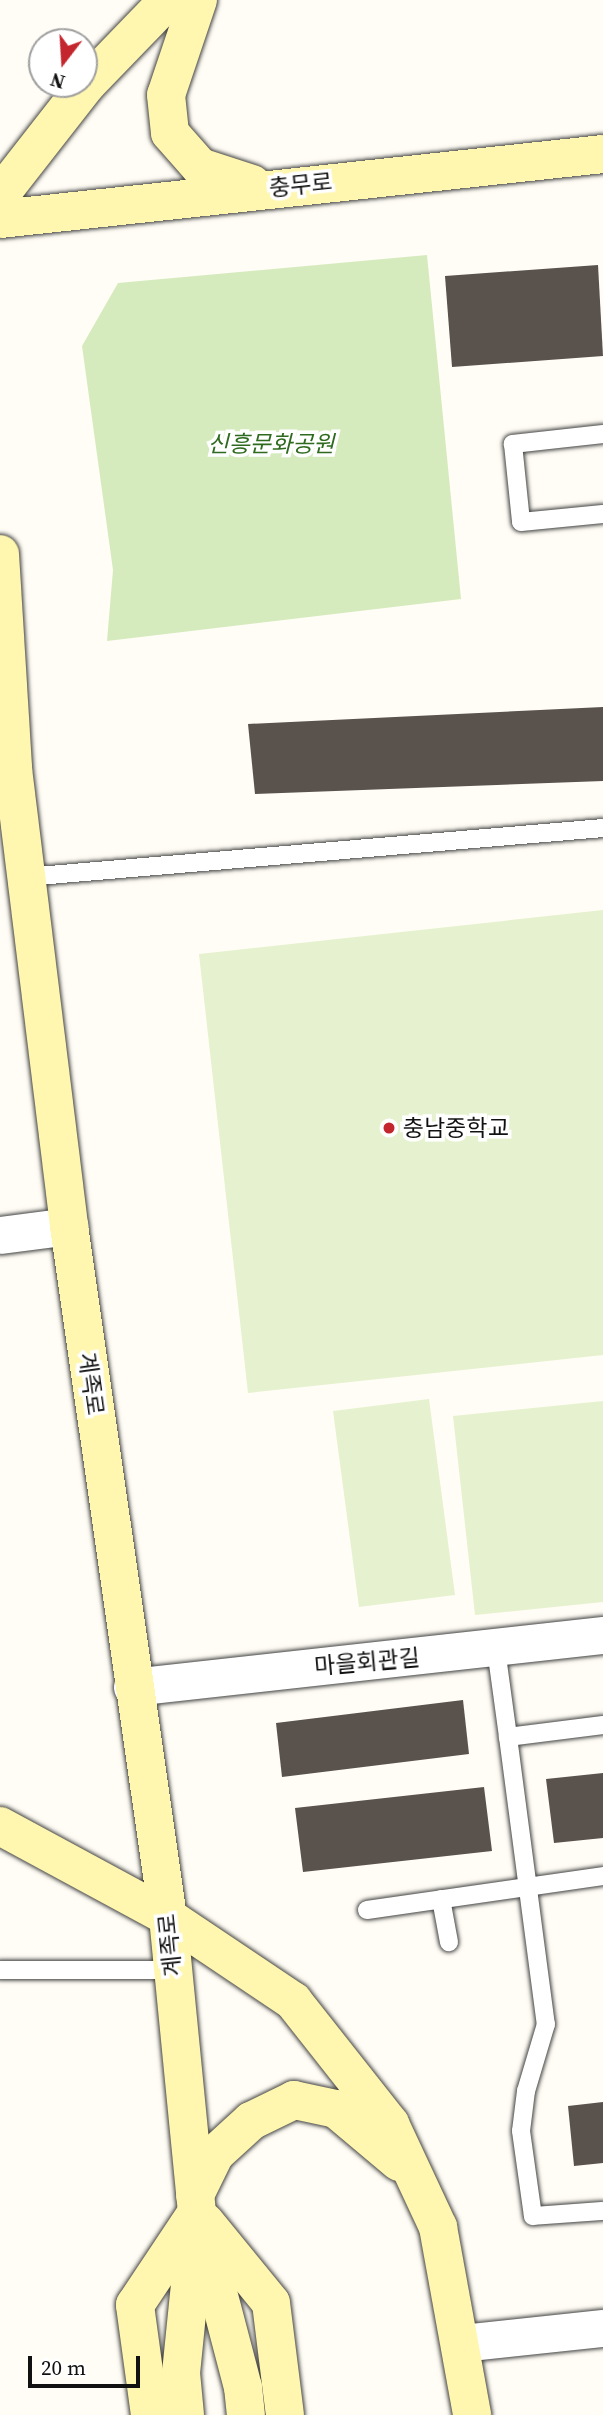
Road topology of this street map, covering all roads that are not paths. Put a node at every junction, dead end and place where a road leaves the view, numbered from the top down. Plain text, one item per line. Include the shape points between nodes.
1 (168, 0) edge
2 (198, 0) edge
3 (603, 154) edge
4 (267, 189) junction
5 (0, 195) edge
6 (0, 219) edge
7 (603, 434) edge
8 (603, 514) edge
9 (0, 554) edge
10 (6, 770) edge
11 (603, 828) edge
12 (26, 877) junction
13 (69, 1226) junction
14 (0, 1236) edge
15 (603, 1635) edge
16 (496, 1649) junction
17 (132, 1687) junction
18 (603, 1725) edge
19 (508, 1737) junction
20 (0, 1826) edge
21 (603, 1877) edge
22 (529, 1887) junction
23 (441, 1899) junction
24 (367, 1910) dead end
25 (168, 1917) junction
26 (449, 1942) dead end
27 (0, 1970) edge
28 (173, 1970) junction
29 (413, 2174) junction
30 (196, 2204) junction
31 (603, 2211) edge
32 (603, 2329) edge
33 (462, 2343) junction
34 (150, 2415) edge
35 (186, 2415) edge
36 (246, 2415) edge
37 (285, 2415) edge
38 (472, 2415) edge

1 - 5 main road via 86,85
2 - 4 main road via 166,95 170,133 200,167
3 - 4 main road, 충무로
4 - 6 main road, 충무로
7 - 8 lane via 513,444 521,522
9 - 10 main road, 계족로
10 - 12 main road, 계족로
11 - 12 lane
12 - 13 main road, 계족로
13 - 14 street
13 - 17 main road, 계족로
15 - 16 street, 마을회관길
16 - 17 street, 마을회관길
16 - 19 lane
17 - 25 main road, 계족로
18 - 19 lane
19 - 22 lane
20 - 25 main road
21 - 22 lane
22 - 23 lane
22 - 31 lane via 546,2024 526,2091 521,2131 533,2216
23 - 24 lane
23 - 26 lane
25 - 28 main road, 계족로
25 - 29 main road via 293,2001 390,2124
27 - 28 lane
28 - 30 main road, 계족로
29 - 30 main road via 336,2109 294,2100 251,2121 215,2154
29 - 33 main road via 438,2227
30 - 34 main road via 135,2305
30 - 35 main road, 계족로 via 181,2373
30 - 36 main road, 계족로 via 243,2387
30 - 37 main road via 271,2303
32 - 33 street
33 - 38 main road

